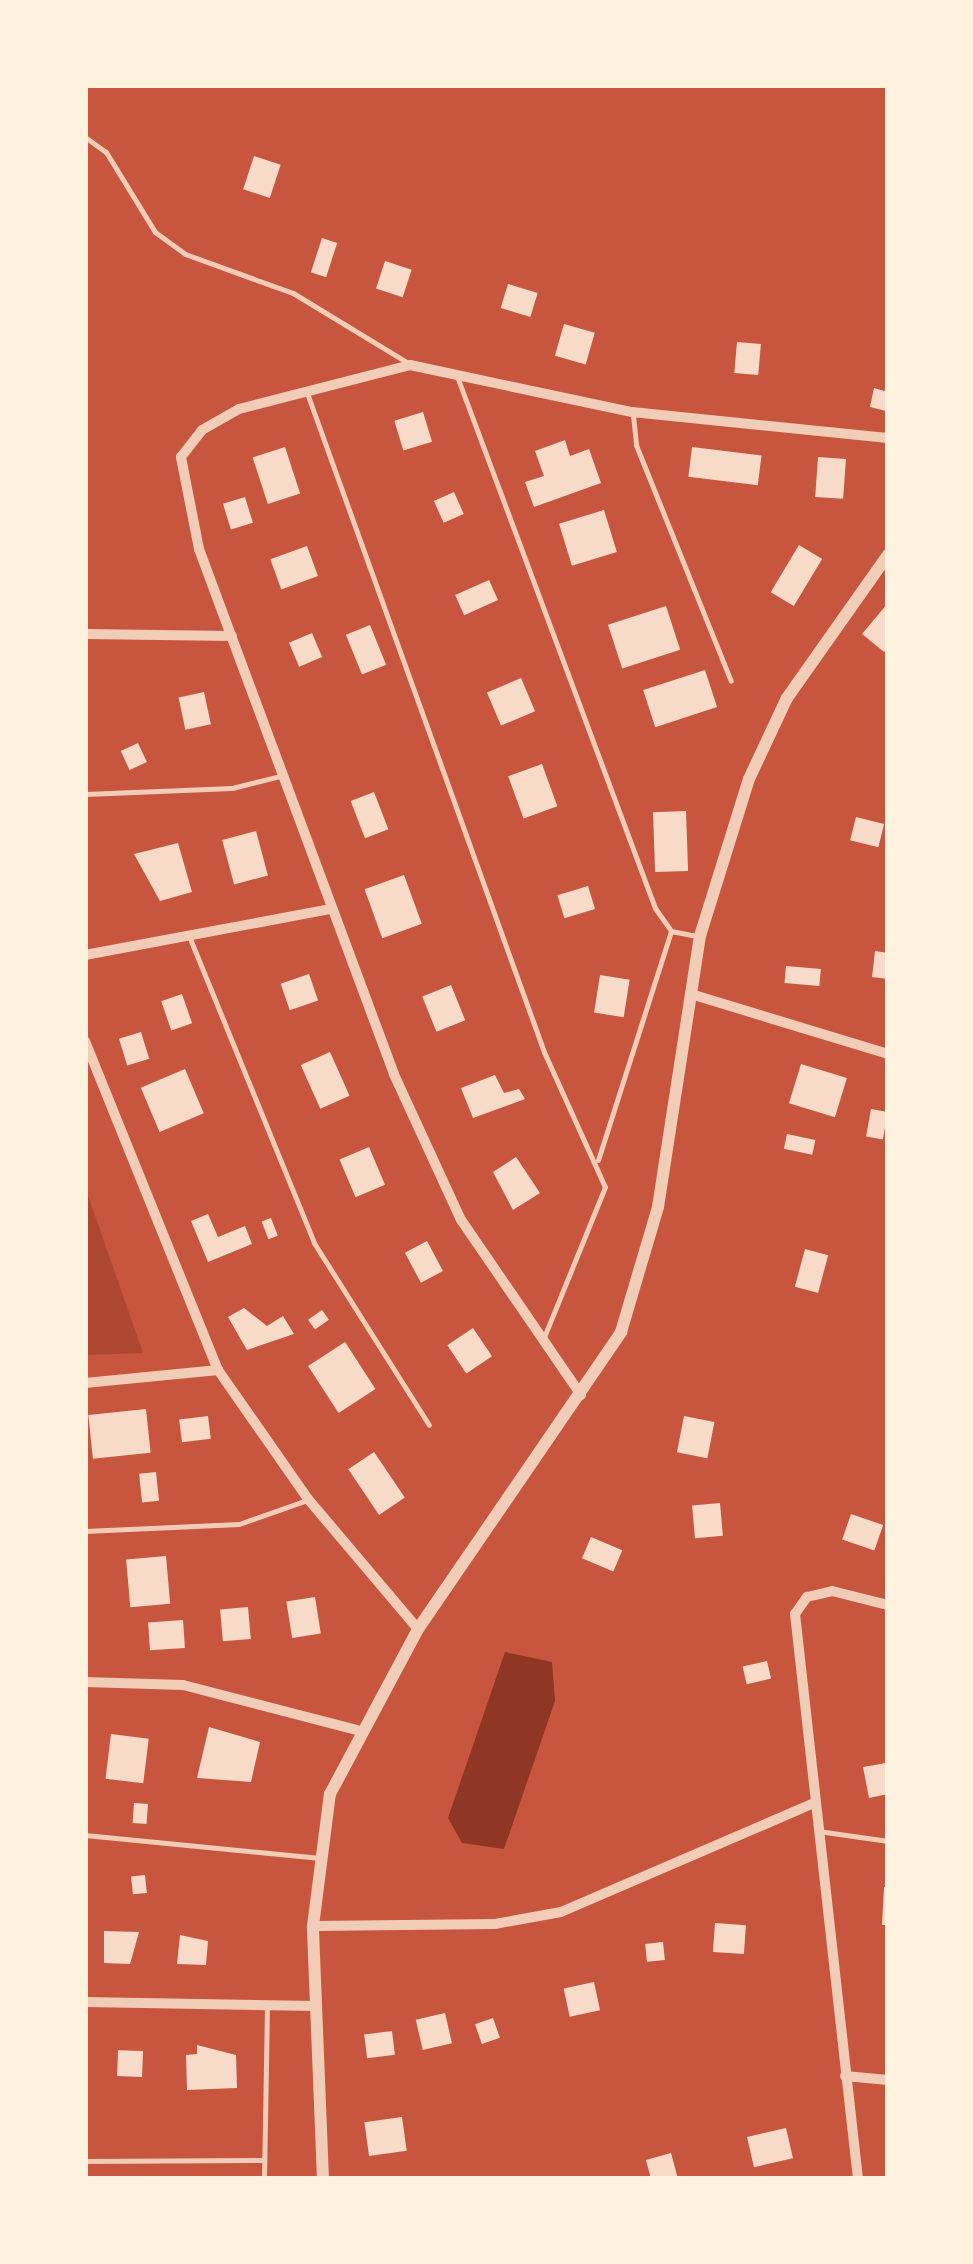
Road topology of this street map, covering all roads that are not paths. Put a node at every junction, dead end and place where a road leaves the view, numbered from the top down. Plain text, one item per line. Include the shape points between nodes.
1 (85, 137) edge
2 (410, 365) junction
3 (458, 379) junction
4 (306, 390) junction
5 (632, 412) junction
6 (888, 438) edge
7 (888, 555) edge
8 (85, 634) edge
9 (232, 636) junction
10 (731, 681) dead end
11 (286, 774) junction
12 (85, 794) edge
13 (330, 909) junction
14 (671, 931) junction
15 (700, 936) junction
16 (191, 941) junction
17 (85, 955) edge
18 (694, 995) junction
19 (85, 1041) edge
20 (888, 1054) edge
21 (598, 1160) junction
22 (542, 1343) junction
23 (218, 1370) junction
24 (85, 1383) edge
25 (581, 1395) junction
26 (429, 1425) dead end
27 (308, 1500) junction
28 (85, 1532) edge
29 (888, 1605) edge
30 (418, 1630) junction
31 (85, 1682) edge
32 (357, 1730) junction
33 (812, 1804) junction
34 (815, 1831) junction
35 (85, 1835) edge
36 (888, 1841) edge
37 (318, 1858) junction
38 (313, 1926) junction
39 (85, 2002) edge
40 (268, 2005) junction
41 (316, 2006) junction
42 (845, 2076) junction
43 (888, 2080) edge
44 (262, 2160) junction
45 (85, 2161) edge
46 (264, 2179) edge
47 (323, 2179) edge
48 (858, 2179) edge

1 - 2 lane via 106,152 155,232 184,254 293,293
2 - 3 street
2 - 4 street
3 - 5 street
3 - 14 lane
4 - 9 street via 238,408 202,430 180,458 198,549
4 - 21 lane via 544,1052
5 - 6 street
5 - 10 lane via 636,445
7 - 15 street via 786,698 749,779
8 - 9 street
9 - 11 street
11 - 12 lane via 232,788
11 - 13 street
13 - 16 street
13 - 22 street via 461,1220
14 - 15 lane
14 - 21 lane
15 - 18 street
16 - 17 street
16 - 26 lane via 314,1243
18 - 20 street
18 - 25 street via 658,1207 621,1332
19 - 23 street
21 - 22 lane via 599,1217
22 - 25 street
23 - 24 street
23 - 27 street
25 - 30 street
27 - 28 lane via 239,1524
27 - 30 street
29 - 33 street via 832,1591 808,1597 795,1614
30 - 32 street
31 - 32 street via 183,1685
32 - 37 street via 330,1794
33 - 34 street
33 - 38 street via 561,1912 495,1924
34 - 36 lane
34 - 42 street
35 - 37 lane
37 - 38 street
38 - 41 street
39 - 40 street
40 - 41 street
40 - 44 lane
41 - 47 street
42 - 43 street
42 - 48 street
44 - 45 lane
44 - 46 lane

